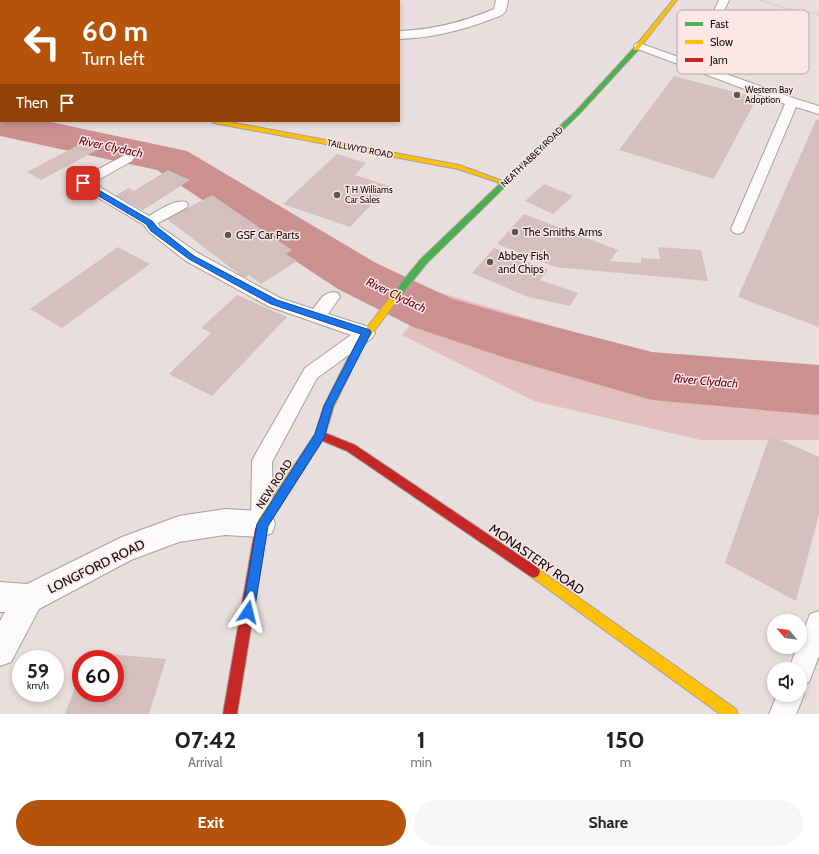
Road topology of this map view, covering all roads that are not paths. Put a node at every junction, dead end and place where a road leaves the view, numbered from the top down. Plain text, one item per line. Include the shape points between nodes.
1 (502, 0) edge
2 (674, 0) edge
3 (724, 0) edge
4 (719, 10) edge
5 (400, 35) edge
6 (639, 46) junction
7 (677, 60) edge
8 (716, 74) edge
9 (792, 102) junction
10 (819, 110) edge
11 (219, 122) edge
12 (127, 158) dead end
13 (505, 183) junction
14 (181, 205) dead end
15 (149, 222) junction
16 (738, 229) dead end
17 (332, 297) dead end
18 (384, 310) joint
19 (316, 316) junction
20 (366, 333) junction
21 (320, 435) junction
22 (262, 524) junction
23 (0, 597) edge
24 (29, 599) junction
25 (819, 623) edge
26 (0, 651) edge
27 (804, 662) edge
28 (788, 702) edge
29 (704, 705) edge
30 (230, 714) edge
31 (731, 714) edge
32 (782, 714) edge

1 - 5 street via 500,11 471,24 422,35
2 - 6 main road, NEATH ABBEY ROAD
3 - 4 lane
6 - 7 lane
6 - 13 main road, NEATH ABBEY ROAD via 578,112
8 - 9 lane
9 - 10 lane
9 - 16 lane
11 - 13 main road, TAILLWYD ROAD via 459,167
12 - 15 lane via 83,183
13 - 18 main road, NEATH ABBEY ROAD via 424,261
14 - 15 lane
15 - 19 lane via 154,229 192,258 274,302
17 - 19 lane
18 - 20 main road, NEW ROAD
19 - 20 lane
20 - 21 main road, NEW ROAD via 328,406
20 - 22 lane via 311,373 262,461
21 - 22 main road, NEW ROAD
21 - 29 main road, MONASTERY ROAD via 352,448 516,559
22 - 24 street, LONGFORD ROAD via 225,522 178,529 122,550
22 - 30 main road, NEW ROAD
23 - 24 street
24 - 26 street
25 - 27 lane
28 - 32 lane
29 - 31 main road, MONASTERY ROAD

